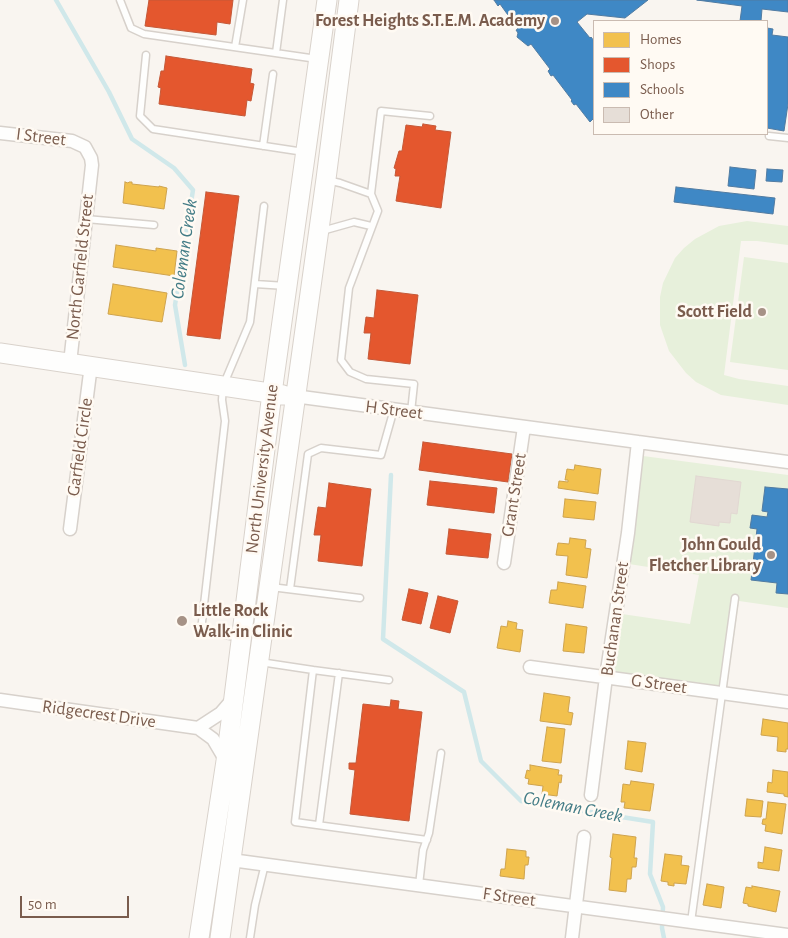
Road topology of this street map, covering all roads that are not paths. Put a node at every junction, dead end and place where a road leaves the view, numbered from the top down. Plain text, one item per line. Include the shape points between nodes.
1 (120, 0) edge
2 (243, 0) edge
3 (283, 0) edge
4 (328, 0) edge
5 (349, 0) edge
6 (235, 47) junction
7 (276, 53) junction
8 (146, 55) dead end
9 (319, 59) junction
10 (274, 74) dead end
11 (430, 116) dead end
12 (0, 132) edge
13 (769, 136) dead end
14 (788, 138) edge
15 (263, 146) junction
16 (306, 152) junction
17 (91, 171) joint
18 (326, 179) junction
19 (370, 194) junction
20 (264, 206) dead end
21 (86, 219) junction
22 (154, 225) dead end
23 (371, 226) junction
24 (318, 232) junction
25 (255, 284) junction
26 (287, 286) junction
27 (0, 353) edge
28 (70, 363) junction
29 (91, 366) junction
30 (223, 386) junction
31 (272, 394) junction
32 (294, 396) junction
33 (394, 409) junction
34 (411, 412) junction
35 (524, 427) junction
36 (638, 442) junction
37 (788, 462) edge
38 (70, 529) dead end
39 (504, 563) dead end
40 (270, 587) junction
41 (290, 589) junction
42 (360, 598) dead end
43 (735, 598) dead end
44 (241, 638) junction
45 (258, 661) junction
46 (530, 667) dead end
47 (313, 670) junction
48 (339, 673) junction
49 (606, 678) junction
50 (389, 680) dead end
51 (722, 693) junction
52 (234, 698) junction
53 (0, 700) edge
54 (788, 702) edge
55 (198, 728) junction
56 (441, 753) dead end
57 (226, 761) junction
58 (591, 796) dead end
59 (319, 825) junction
60 (584, 836) dead end
61 (427, 840) junction
62 (231, 860) junction
63 (265, 864) junction
64 (419, 885) junction
65 (576, 906) junction
66 (691, 922) junction
67 (788, 935) edge
68 (199, 938) edge
69 (220, 938) edge
70 (250, 938) edge
71 (572, 938) edge

1 - 6 lane via 131,28 144,34
2 - 6 lane
3 - 7 lane
4 - 9 main road, North University Avenue
5 - 18 main road, North University Avenue
6 - 7 lane
7 - 9 lane
8 - 15 lane via 140,116 153,129
9 - 16 main road, North University Avenue
10 - 15 lane
11 - 19 lane via 381,111
12 - 17 street, I Street via 79,143 88,150
13 - 14 lane
15 - 16 lane
16 - 26 main road, North University Avenue
17 - 21 street, North Garfield Street
18 - 19 lane
18 - 24 main road, North University Avenue
19 - 23 lane via 378,211
20 - 25 lane
21 - 22 lane
21 - 28 street, North Garfield Street
23 - 24 lane via 354,222
23 - 34 lane via 349,288 341,360 350,372 366,378 414,384
24 - 32 main road, North University Avenue
25 - 26 lane
25 - 30 lane via 250,322
26 - 31 main road, North University Avenue
27 - 28 main road, H Street
28 - 29 main road, H Street
29 - 30 main road, H Street
29 - 38 street, Garfield Circle
30 - 31 main road, H Street
30 - 44 lane via 225,421 202,622 203,627 211,632
31 - 32 main road, H Street
31 - 44 main road, North University Avenue
32 - 33 street, H Street
32 - 40 main road, North University Avenue
33 - 34 street, H Street
33 - 41 lane via 381,456 321,448 308,454
34 - 35 street, H Street
35 - 36 street, H Street
35 - 39 street, Grant Street
36 - 37 street, H Street
36 - 49 street, Buchanan Street
40 - 41 lane
40 - 45 main road, North University Avenue
41 - 42 lane
43 - 51 lane
44 - 52 main road, North University Avenue
45 - 47 lane
45 - 62 main road, North University Avenue
46 - 49 street, G Street
47 - 48 lane
47 - 59 lane via 295,822
48 - 50 lane
48 - 59 lane
49 - 51 street, G Street
49 - 58 street, Buchanan Street
51 - 54 street, G Street
51 - 66 lane
52 - 55 street via 221,713
52 - 57 main road, North University Avenue
53 - 55 street, Ridgecrest Drive
55 - 57 street via 213,739
56 - 61 lane
57 - 68 main road, North University Avenue
59 - 61 lane
60 - 65 street
61 - 64 lane
62 - 63 street, F Street
62 - 69 main road, North University Avenue
63 - 64 street, F Street
63 - 70 lane
64 - 65 street, F Street
65 - 66 street, F Street
65 - 71 street
66 - 67 street, F Street

